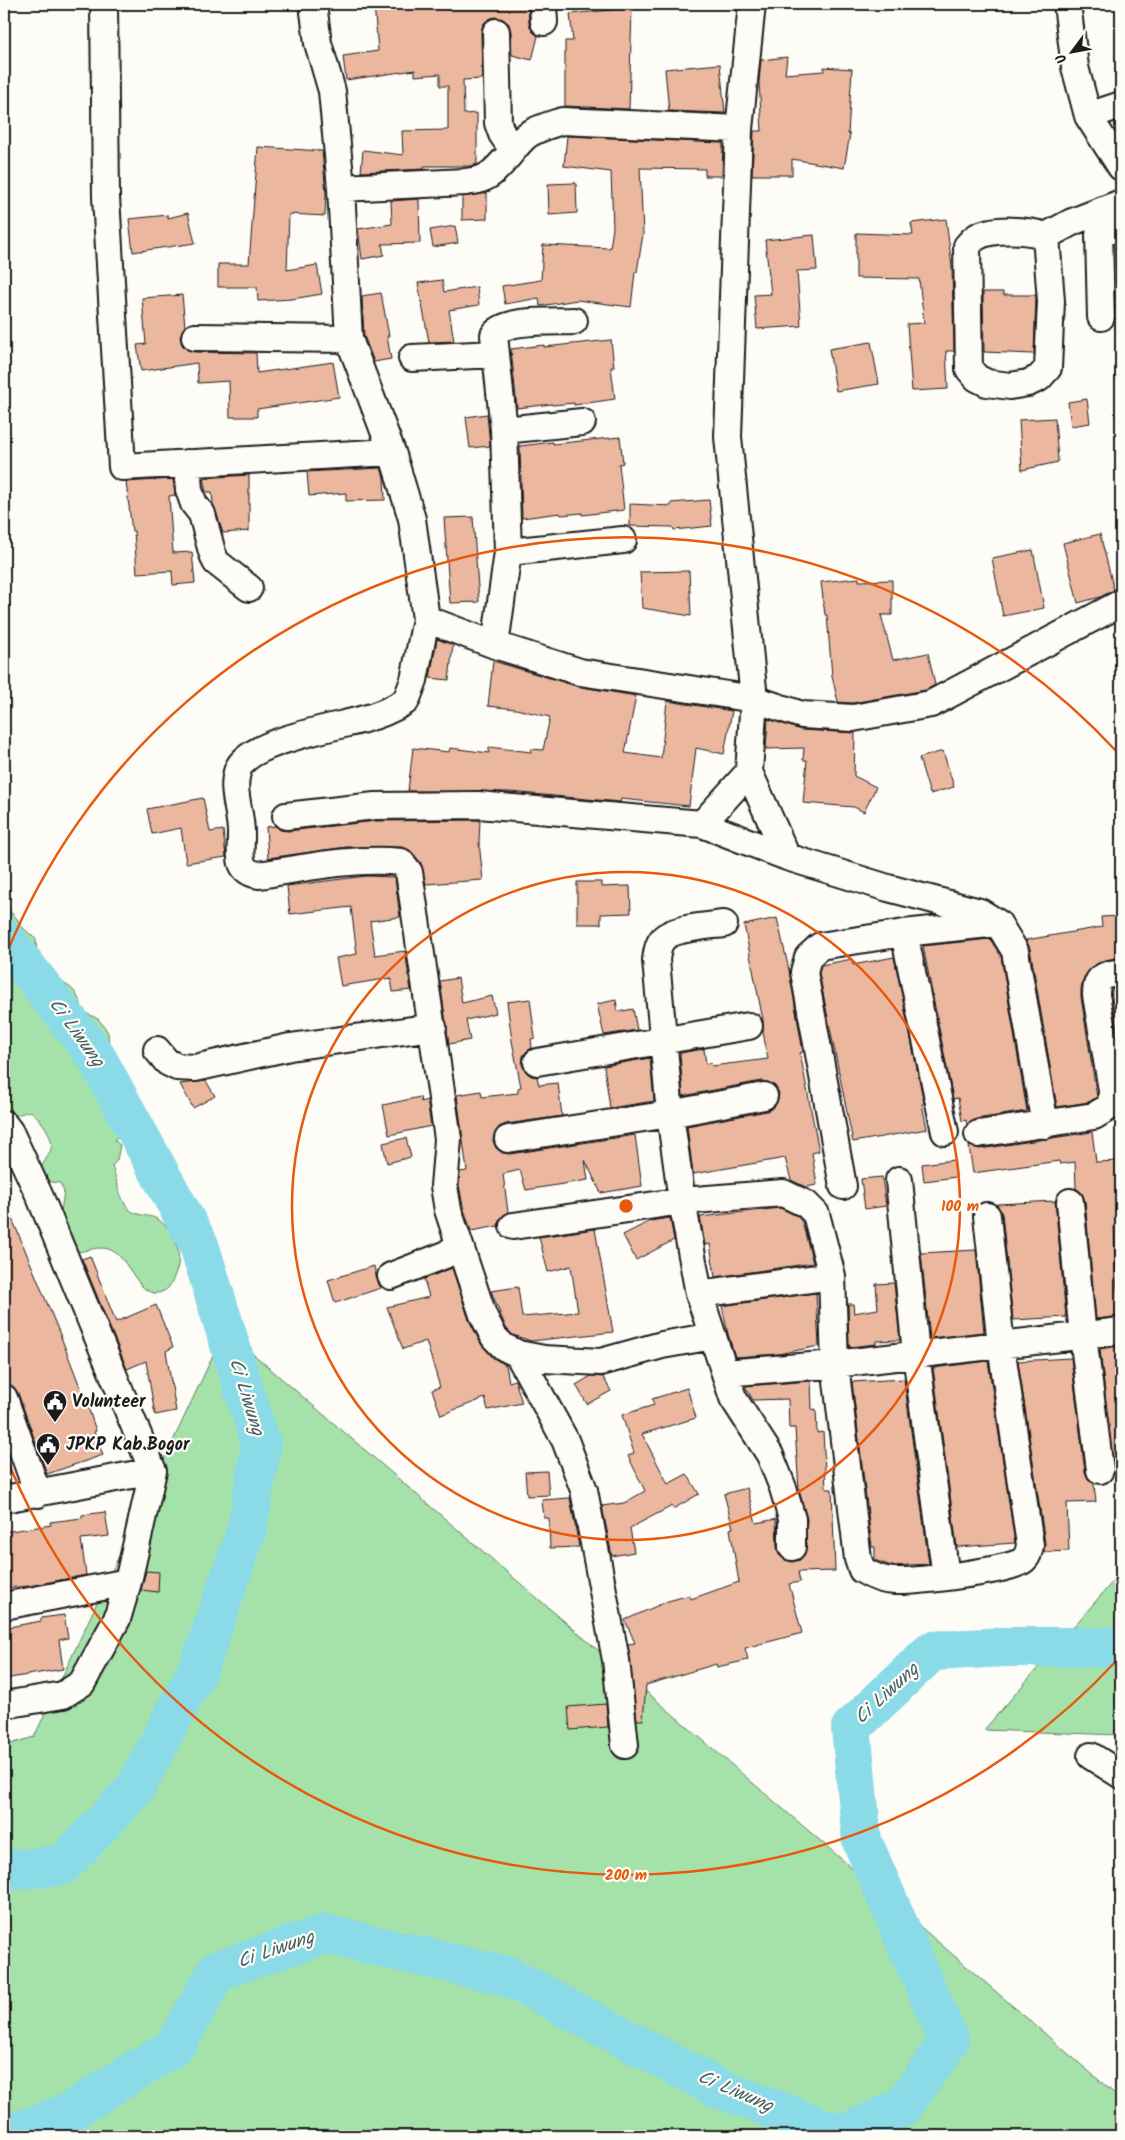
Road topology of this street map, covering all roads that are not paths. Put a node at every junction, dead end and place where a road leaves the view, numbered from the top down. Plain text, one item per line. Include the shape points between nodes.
1 (104, 4) edge
2 (313, 4) edge
3 (752, 4) edge
4 (1067, 4) edge
5 (496, 32) dead end
6 (1121, 105) edge
7 (1088, 116) junction
8 (739, 129) junction
9 (512, 149) junction
10 (1121, 167) edge
11 (341, 188) junction
12 (1121, 203) edge
13 (1121, 225) edge
14 (1046, 236) junction
15 (1101, 317) dead end
16 (574, 321) dead end
17 (195, 337) dead end
18 (349, 339) junction
19 (496, 354) junction
20 (412, 358) dead end
21 (582, 422) dead end
22 (504, 430) junction
23 (392, 452) junction
24 (187, 464) junction
25 (623, 540) dead end
26 (508, 552) junction
27 (249, 588) dead end
28 (1121, 603) edge
29 (426, 619) junction
30 (495, 646) junction
31 (754, 699) junction
32 (749, 772) junction
33 (286, 816) dead end
34 (702, 824) junction
35 (787, 857) junction
36 (998, 923) junction
37 (724, 924) dead end
38 (904, 933) junction
39 (1121, 972) edge
40 (749, 1026) dead end
41 (433, 1027) junction
42 (662, 1042) junction
43 (157, 1050) dead end
44 (537, 1062) dead end
45 (764, 1096) dead end
46 (670, 1114) junction
47 (4, 1124) edge
48 (1045, 1124) junction
49 (945, 1132) dead end
50 (978, 1134) dead end
51 (508, 1139) dead end
52 (899, 1180) dead end
53 (843, 1186) dead end
54 (682, 1201) junction
55 (1070, 1202) dead end
56 (987, 1216) dead end
57 (513, 1226) dead end
58 (459, 1245) junction
59 (391, 1276) dead end
60 (832, 1276) junction
61 (698, 1294) junction
62 (1121, 1331) edge
63 (713, 1336) junction
64 (1083, 1336) junction
65 (1001, 1344) junction
66 (518, 1354) junction
67 (916, 1354) junction
68 (834, 1364) junction
69 (725, 1373) junction
70 (4, 1398) edge
71 (1100, 1470) dead end
72 (153, 1471) junction
73 (38, 1494) junction
74 (4, 1499) edge
75 (792, 1547) dead end
76 (946, 1577) junction
77 (128, 1582) junction
78 (4, 1606) edge
79 (4, 1705) edge
80 (624, 1745) dead end
81 (1091, 1756) dead end
82 (1121, 1775) edge

1 - 24 street via 106,197 122,467
2 - 11 street via 318,43 332,91
3 - 8 street
4 - 7 street via 1075,67
5 - 9 street via 497,114 502,134
6 - 7 street
7 - 10 street
8 - 9 street via 562,122 528,135
8 - 31 street via 728,437
9 - 11 street via 495,171 483,179
11 - 18 street
12 - 14 street
13 - 15 street via 1100,235
14 - 14 street via 1051,302 1048,368 1039,378 1028,383 1010,386 987,383 969,369 967,246 976,237 990,233 1032,231
16 - 19 street via 509,324 494,333
17 - 18 street
18 - 23 street
19 - 20 street
19 - 22 street
21 - 22 street
22 - 26 street
23 - 24 street
23 - 29 street via 412,519
24 - 27 street via 188,490 202,514 216,562
25 - 26 street
26 - 30 street
28 - 31 street via 930,704 853,718 802,715
29 - 30 street
29 - 41 street via 414,680 406,701 390,711 266,747 238,767 234,787 242,833 240,858 249,873 259,875 353,862 401,862 409,872
30 - 31 street via 580,672
31 - 32 street
32 - 34 street
32 - 35 street
33 - 34 street via 375,806 478,805
34 - 35 street
35 - 36 street via 980,912
36 - 38 street
36 - 48 street via 1015,951
37 - 42 street via 675,932 660,942 656,960
38 - 49 street
38 - 53 street via 820,946 808,958 804,972
39 - 48 street via 1104,975 1096,985 1112,1090 1111,1106 1094,1116
40 - 42 street
41 - 43 street via 290,1048 195,1068 177,1068
41 - 58 street via 448,1139 444,1186
42 - 44 street
42 - 46 street
45 - 46 street
46 - 51 street
46 - 54 street
47 - 72 street via 40,1197
48 - 50 street
52 - 67 street
54 - 57 street
54 - 60 street via 783,1193 806,1204 816,1214
54 - 61 street
55 - 64 street
56 - 65 street
58 - 59 street via 445,1256
58 - 66 street via 483,1315 494,1336 504,1347
60 - 61 street
60 - 68 street
61 - 63 street
62 - 64 street
63 - 66 street via 662,1345 601,1362
63 - 69 street
64 - 65 street
64 - 71 street
65 - 67 street
65 - 76 street via 1029,1553 1011,1566
66 - 80 street via 565,1440 584,1490 616,1660
67 - 68 street
67 - 76 street
68 - 69 street
68 - 76 street via 862,1570 875,1578 893,1582
69 - 75 street via 733,1398 770,1454 780,1479 792,1519
70 - 73 street
72 - 73 street
72 - 77 street
73 - 74 street
77 - 78 street
77 - 79 street via 117,1619 82,1683 63,1695
81 - 82 street

